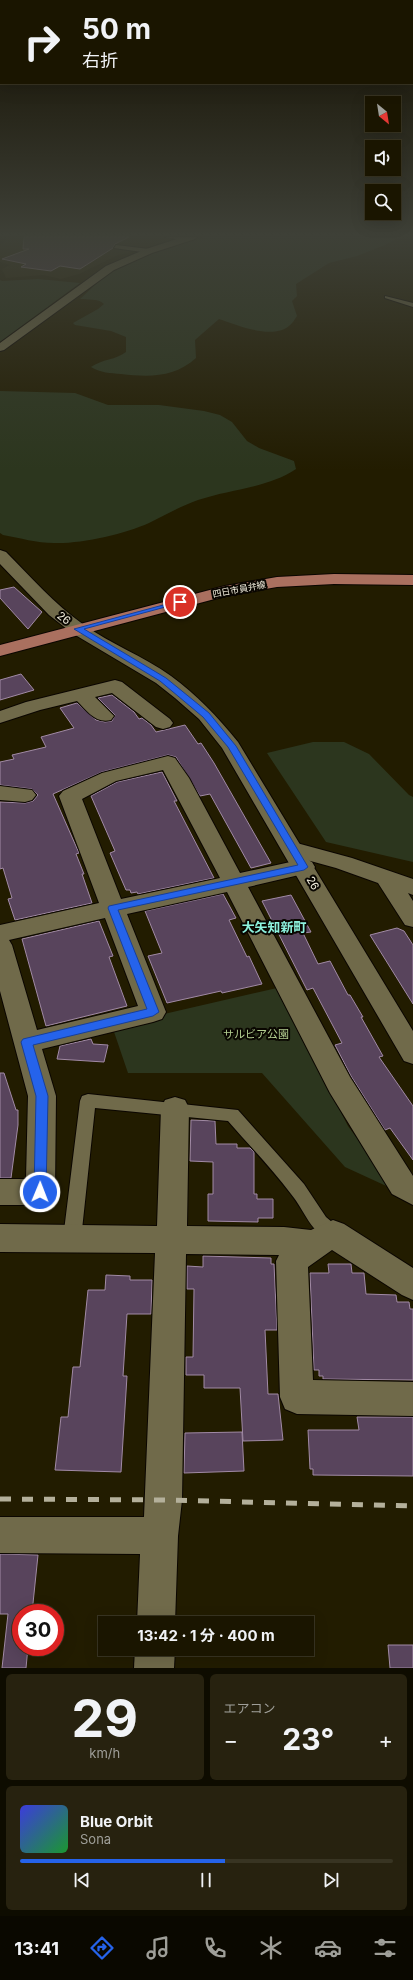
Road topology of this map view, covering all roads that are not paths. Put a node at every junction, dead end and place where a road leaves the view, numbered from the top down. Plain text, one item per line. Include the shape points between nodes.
1 (46, 315) edge
2 (0, 348) edge
3 (0, 555) edge
4 (413, 580) edge
5 (78, 629) junction
6 (0, 652) edge
7 (82, 695) junction
8 (104, 716) dead end
9 (0, 717) edge
10 (163, 723) dead end
11 (0, 793) edge
12 (25, 796) dead end
13 (298, 858) junction
14 (386, 878) junction
15 (234, 882) junction
16 (413, 887) edge
17 (113, 908) junction
18 (413, 918) edge
19 (0, 933) edge
20 (0, 945) edge
21 (27, 1042) junction
22 (413, 1054) edge
23 (175, 1108) junction
24 (0, 1192) edge
25 (413, 1192) edge
26 (0, 1238) edge
27 (72, 1239) junction
28 (323, 1239) junction
29 (173, 1240) junction
30 (413, 1285) edge
31 (413, 1399) edge
32 (0, 1535) edge
33 (160, 1536) junction
34 (156, 1616) edge
35 (155, 1656) edge
36 (154, 1668) edge

1 - 2 street
3 - 5 street, 26 via 54,611
4 - 5 main road, 四日市員弁線 via 334,578 278,582 224,591
5 - 6 main road, 四日市員弁線
5 - 13 street, 26 via 163,679 206,715 231,746
7 - 8 street
7 - 9 street via 28,707
7 - 10 street via 115,686
11 - 12 street
13 - 14 street via 344,863
13 - 15 street
13 - 22 street, 26
14 - 16 street
14 - 18 street
15 - 17 street
15 - 17 street via 168,762 109,777 70,796
15 - 25 street via 340,1085 402,1185
17 - 19 street
17 - 21 street via 153,1012
20 - 21 street
21 - 24 street via 42,1096 40,1192
23 - 27 lane via 88,1101
23 - 28 lane via 232,1115 298,1189 320,1223
23 - 29 street
26 - 27 street
27 - 29 street
28 - 29 street
28 - 30 street
28 - 31 street via 292,1261 296,1397
29 - 33 street via 164,1500
32 - 33 street
33 - 34 street
35 - 36 street

